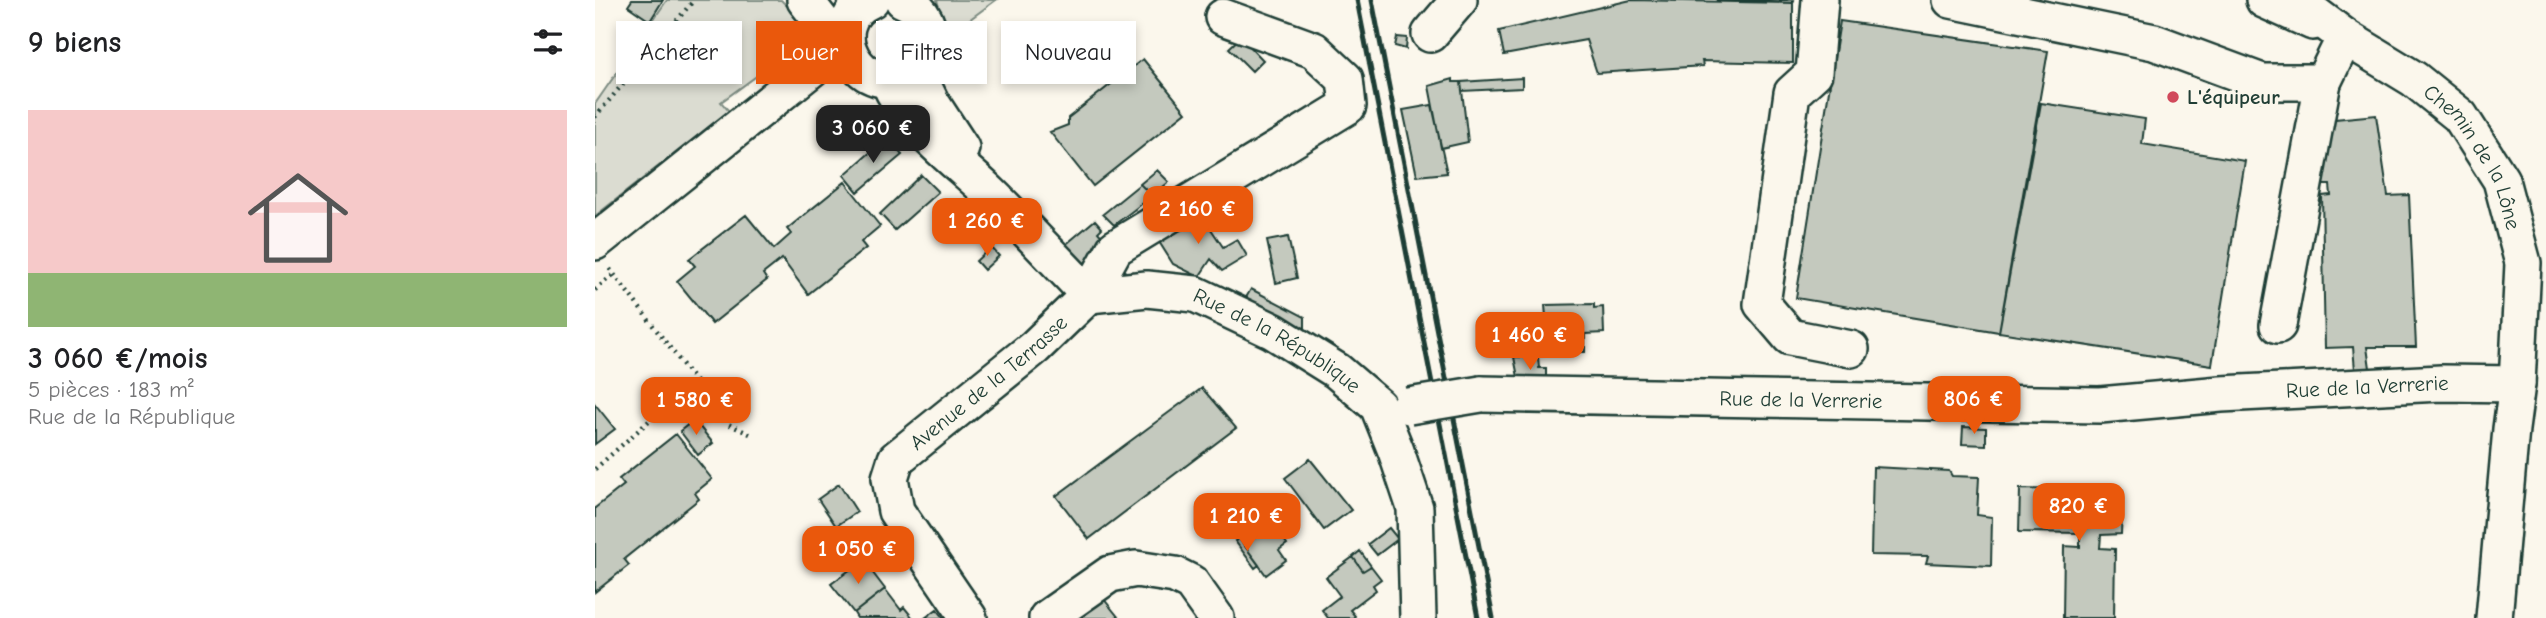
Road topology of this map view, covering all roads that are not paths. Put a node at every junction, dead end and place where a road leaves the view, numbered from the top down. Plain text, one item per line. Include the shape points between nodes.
1 (805, 0) edge
2 (871, 0) edge
3 (903, 0) edge
4 (1459, 0) edge
5 (1820, 0) edge
6 (1951, 0) edge
7 (2265, 0) edge
8 (2296, 0) edge
9 (1223, 17) dead end
10 (821, 21) edge
11 (849, 21) edge
12 (925, 21) edge
13 (1430, 34) dead end
14 (2345, 37) junction
15 (2323, 82) junction
16 (796, 84) edge
17 (900, 84) edge
18 (601, 254) edge
19 (1089, 295) junction
20 (2279, 325) dead end
21 (1851, 349) dead end
22 (2518, 384) junction
23 (1393, 406) junction
24 (969, 618) edge
25 (1047, 618) edge
26 (1216, 618) edge
27 (1418, 618) edge
28 (2494, 618) edge

1 - 10 street
2 - 11 street
3 - 12 street
4 - 13 street
5 - 21 street via 1814,73 1792,93 1762,304 1790,337
6 - 15 street via 2154,42 2263,82
7 - 14 street, Chemin de la Lône
8 - 14 street, Chemin de la Lône
9 - 19 street, Avenue de la Terrasse via 1314,50 1345,79 1348,106 1115,248
14 - 15 street
14 - 22 street, Chemin de la Lône via 2414,79 2460,116 2501,180 2523,263
15 - 20 street
16 - 18 street
17 - 19 street via 897,101 909,118
19 - 23 street, Rue de la République via 1147,289 1195,294 1273,331
19 - 24 street, Avenue de la Terrasse via 1035,347 896,458 890,478 896,511
22 - 23 street, Rue de la Verrerie, bridge via 2441,383 2221,394 2100,405 1481,394
22 - 28 street, Chemin de la Lône
23 - 27 street, Rue de la République via 1396,451 1415,508
25 - 26 street via 1110,574 1136,569 1175,575 1191,583

